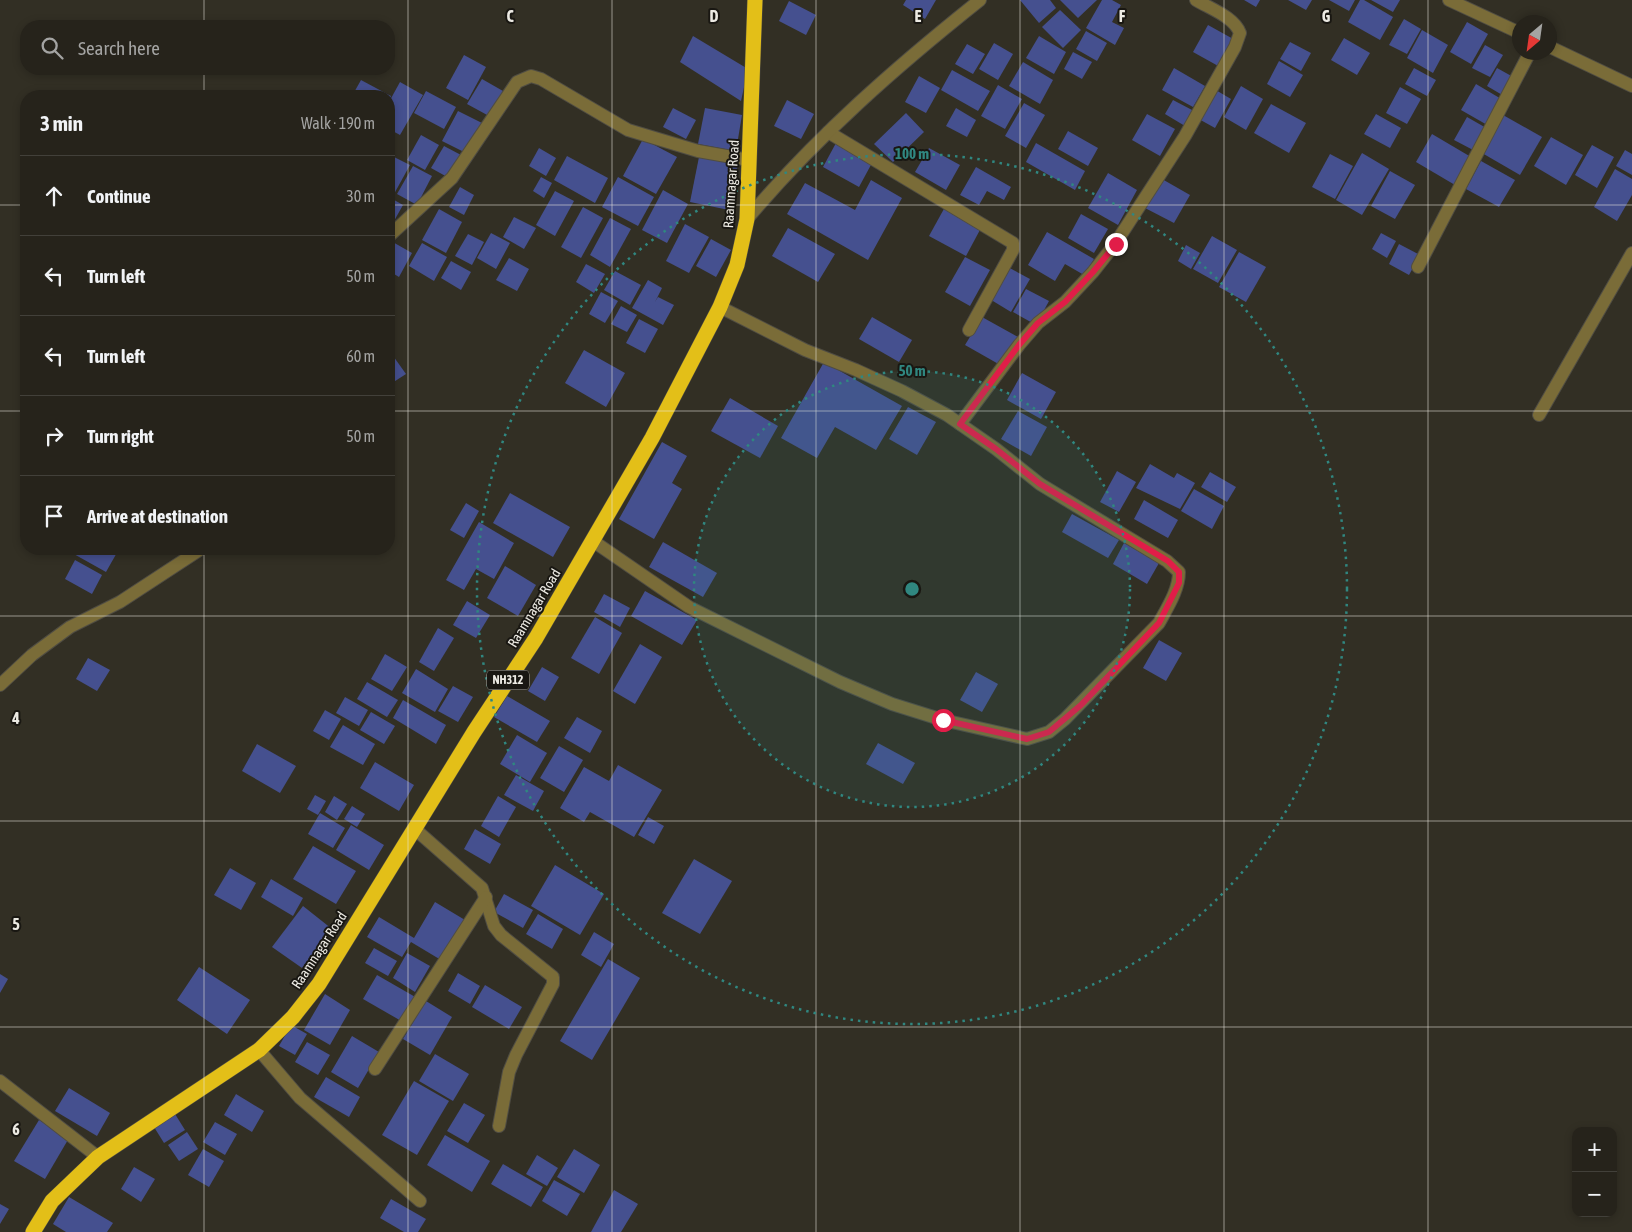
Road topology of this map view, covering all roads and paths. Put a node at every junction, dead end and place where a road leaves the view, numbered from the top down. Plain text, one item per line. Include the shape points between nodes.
1 (755, 0) edge
2 (980, 0) edge
3 (1196, 0) edge
4 (1449, 0) edge
5 (1512, 29) edge
6 (1557, 50) edge
7 (1526, 60) edge
8 (1632, 86) edge
9 (828, 132) junction
10 (749, 160) junction
11 (748, 219) junction
12 (395, 230) edge
13 (1632, 253) edge
14 (1418, 267) dead end
15 (720, 307) junction
16 (969, 330) dead end
17 (1539, 415) dead end
18 (960, 424) junction
19 (593, 542) junction
20 (192, 555) edge
21 (0, 685) edge
22 (416, 830) junction
23 (486, 897) junction
24 (259, 1050) junction
25 (375, 1069) dead end
26 (0, 1081) edge
27 (499, 1126) dead end
28 (98, 1157) junction
29 (420, 1201) dead end
30 (33, 1232) edge

1 - 10 highway, Raamnagar Road / NH312
2 - 9 street via 910,56
3 - 18 street via 1238,27 1240,33 1235,47 1185,136 1116,244 1065,302 1038,323
4 - 5 street
6 - 8 street
7 - 14 street
9 - 11 street via 786,173
9 - 16 street via 1012,243 1013,250
10 - 11 highway, Raamnagar Road / NH312
10 - 12 street via 698,151 628,130 531,76 517,82 452,178
11 - 15 highway, Raamnagar Road / NH312 via 737,265
13 - 17 street
15 - 18 street via 804,350 902,391
15 - 19 highway, Raamnagar Road / NH312 via 692,365
18 - 19 street via 1040,484 1168,561 1179,572 1179,583 1159,623 1081,705 1049,732 1027,739 943,720 892,704 840,682 689,607
19 - 22 highway, Raamnagar Road / NH312
20 - 21 street via 120,602 70,627 32,655
22 - 23 street via 475,880
22 - 24 highway, Raamnagar Road / NH312 via 319,984 293,1017
23 - 25 street
23 - 27 street via 497,931 550,973 553,980 509,1072
24 - 28 highway, Raamnagar Road / NH312
24 - 29 street via 300,1098
26 - 28 street
28 - 30 highway, Raamnagar Road / NH312 via 52,1201

